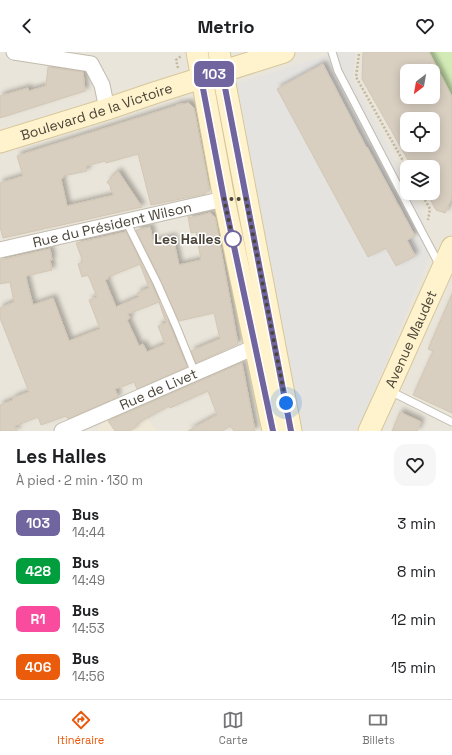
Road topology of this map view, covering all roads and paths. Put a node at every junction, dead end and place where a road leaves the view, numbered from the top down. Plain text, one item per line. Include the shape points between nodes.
1 (14, 52) edge
2 (197, 52) edge
3 (284, 52) edge
4 (332, 52) edge
5 (359, 54) dead end
6 (221, 62) edge
7 (201, 78) junction
8 (107, 109) junction
9 (0, 142) edge
10 (403, 160) edge
11 (235, 199) junction
12 (126, 221) junction
13 (452, 247) edge
14 (0, 250) edge
15 (442, 269) junction
16 (255, 347) junction
17 (195, 373) junction
18 (388, 390) junction
19 (452, 422) edge
20 (62, 431) edge
21 (273, 431) edge
22 (291, 431) edge
23 (369, 431) edge

1 - 8 street via 91,64 102,85
2 - 7 main road
3 - 6 main road, Boulevard de la Victoire
4 - 15 lane via 338,71
5 - 10 path via 356,77
6 - 7 main road, Boulevard de la Victoire
6 - 11 main road
7 - 8 main road, Boulevard de la Victoire
7 - 11 main road
8 - 9 main road, Boulevard de la Victoire
11 - 12 street, Rue du Président Wilson
11 - 16 main road via 233,240
11 - 22 main road
12 - 14 street, Rue du Président Wilson
12 - 17 lane via 158,284
13 - 15 main road, Avenue Maudet
15 - 18 main road, Avenue Maudet
16 - 17 street, Rue de Livet
16 - 21 main road
17 - 20 street, Rue de Livet
18 - 19 lane
18 - 23 main road, Avenue Maudet

